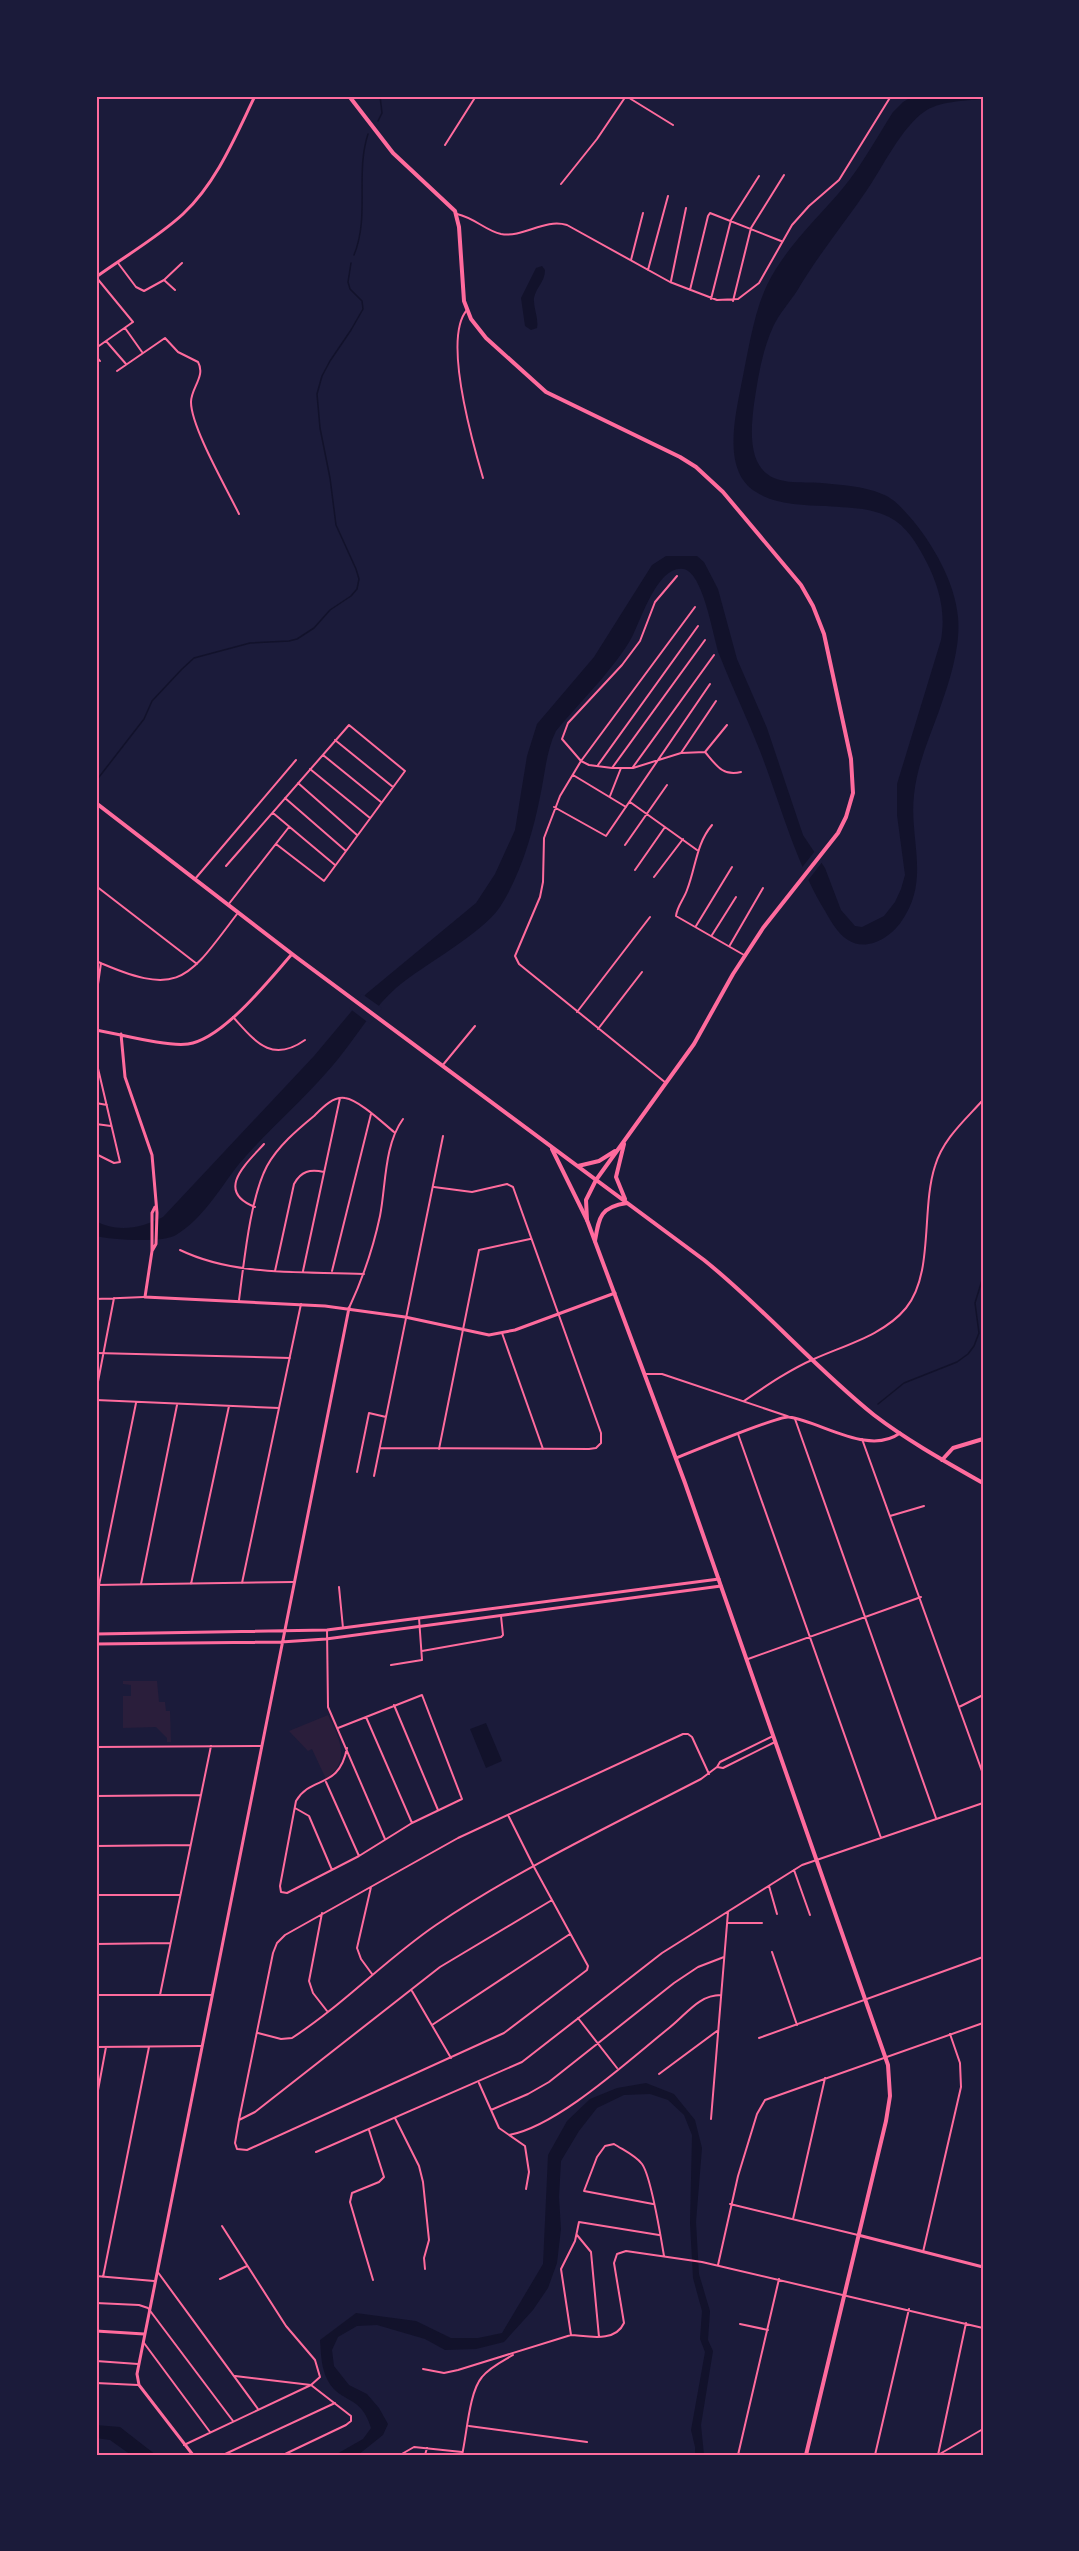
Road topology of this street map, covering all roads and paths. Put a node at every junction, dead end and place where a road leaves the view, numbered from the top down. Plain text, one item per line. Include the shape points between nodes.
1 (255, 96) edge
2 (349, 96) edge
3 (476, 96) edge
4 (626, 96) edge
5 (891, 96) edge
6 (673, 125) dead end
7 (445, 145) dead end
8 (759, 176) dead end
9 (784, 176) dead end
10 (561, 184) dead end
11 (668, 196) dead end
12 (686, 208) dead end
13 (643, 213) dead end
14 (456, 214) junction
15 (731, 220) junction
16 (751, 228) junction
17 (781, 241) junction
18 (118, 261) junction
19 (630, 261) junction
20 (182, 263) dead end
21 (648, 270) junction
22 (96, 277) edge
23 (164, 280) junction
24 (670, 282) junction
25 (175, 290) dead end
26 (690, 290) junction
27 (711, 298) junction
28 (733, 301) junction
29 (467, 310) junction
30 (125, 328) junction
31 (106, 341) junction
32 (96, 348) edge
33 (143, 354) junction
34 (96, 356) edge
35 (99, 362) dead end
36 (126, 365) junction
37 (117, 372) dead end
38 (483, 478) dead end
39 (239, 514) dead end
40 (677, 576) dead end
41 (695, 607) dead end
42 (698, 626) dead end
43 (705, 640) dead end
44 (714, 655) dead end
45 (710, 684) dead end
46 (716, 701) dead end
47 (727, 725) dead end
48 (335, 741) junction
49 (705, 752) junction
50 (681, 753) junction
51 (322, 755) junction
52 (296, 760) dead end
53 (582, 761) junction
54 (658, 761) junction
55 (597, 766) junction
56 (612, 768) junction
57 (621, 768) junction
58 (633, 768) junction
59 (310, 769) junction
60 (741, 772) dead end
61 (573, 775) junction
62 (298, 783) junction
63 (667, 785) dead end
64 (393, 787) junction
65 (610, 796) junction
66 (285, 798) junction
67 (382, 802) junction
68 (630, 802) junction
69 (96, 803) edge
70 (554, 807) junction
71 (626, 807) junction
72 (272, 813) junction
73 (647, 814) junction
74 (370, 818) junction
75 (712, 825) dead end
76 (289, 827) junction
77 (665, 827) junction
78 (357, 836) junction
79 (682, 839) junction
80 (276, 844) junction
81 (626, 845) dead end
82 (697, 850) junction
83 (346, 851) junction
84 (335, 865) junction
85 (226, 866) dead end
86 (732, 867) dead end
87 (635, 870) dead end
88 (654, 877) dead end
89 (195, 879) junction
90 (96, 886) edge
91 (762, 888) dead end
92 (736, 897) dead end
93 (228, 905) junction
94 (238, 913) junction
95 (650, 917) dead end
96 (695, 926) junction
97 (712, 936) junction
98 (729, 946) junction
99 (292, 954) junction
100 (744, 955) junction
101 (96, 961) edge
102 (101, 963) junction
103 (197, 964) junction
104 (642, 972) dead end
105 (96, 998) edge
106 (577, 1012) junction
107 (232, 1017) junction
108 (475, 1026) dead end
109 (598, 1029) junction
110 (96, 1030) edge
111 (121, 1034) junction
112 (305, 1040) dead end
113 (96, 1060) edge
114 (442, 1067) junction
115 (97, 1069) edge
116 (666, 1083) junction
117 (340, 1098) junction
118 (983, 1100) edge
119 (96, 1103) edge
120 (107, 1105) junction
121 (371, 1114) junction
122 (403, 1119) dead end
123 (96, 1124) edge
124 (112, 1126) junction
125 (394, 1131) junction
126 (443, 1136) dead end
127 (625, 1139) junction
128 (264, 1144) dead end
129 (550, 1146) junction
130 (618, 1149) junction
131 (96, 1154) edge
132 (578, 1166) junction
133 (324, 1172) junction
134 (597, 1180) junction
135 (434, 1187) junction
136 (627, 1202) junction
137 (155, 1207) junction
138 (255, 1207) junction
139 (587, 1220) junction
140 (530, 1239) junction
141 (595, 1241) junction
142 (180, 1250) dead end
143 (152, 1251) junction
144 (243, 1268) junction
145 (275, 1271) junction
146 (303, 1271) junction
147 (331, 1272) junction
148 (364, 1274) junction
149 (615, 1293) junction
150 (146, 1297) junction
151 (114, 1298) junction
152 (96, 1299) edge
153 (239, 1300) junction
154 (301, 1304) junction
155 (349, 1308) junction
156 (559, 1314) junction
157 (405, 1317) junction
158 (464, 1330) junction
159 (502, 1333) junction
160 (96, 1353) edge
161 (105, 1353) junction
162 (290, 1358) junction
163 (814, 1359) junction
164 (645, 1374) junction
165 (96, 1392) edge
166 (96, 1400) edge
167 (744, 1401) junction
168 (136, 1403) junction
169 (177, 1405) junction
170 (229, 1406) junction
171 (279, 1408) junction
172 (386, 1416) junction
173 (787, 1416) junction
174 (795, 1419) junction
175 (900, 1433) junction
176 (738, 1434) junction
177 (862, 1439) junction
178 (983, 1439) edge
179 (380, 1448) junction
180 (439, 1449) junction
181 (543, 1449) junction
182 (676, 1458) junction
183 (942, 1460) junction
184 (357, 1472) dead end
185 (374, 1476) dead end
186 (983, 1483) edge
187 (924, 1506) dead end
188 (890, 1516) junction
189 (718, 1579) junction
190 (293, 1582) junction
191 (242, 1583) junction
192 (191, 1584) junction
193 (97, 1585) edge
194 (140, 1585) junction
195 (721, 1586) junction
196 (339, 1587) dead end
197 (656, 1587) junction
198 (657, 1595) junction
199 (921, 1597) junction
200 (578, 1598) junction
201 (578, 1605) junction
202 (501, 1615) junction
203 (865, 1617) junction
204 (418, 1618) junction
205 (420, 1626) junction
206 (343, 1628) junction
207 (327, 1630) junction
208 (283, 1633) junction
209 (97, 1634) edge
210 (810, 1637) junction
211 (326, 1639) junction
212 (281, 1642) junction
213 (97, 1644) edge
214 (422, 1651) junction
215 (747, 1659) junction
216 (391, 1665) dead end
217 (983, 1695) edge
218 (394, 1705) junction
219 (959, 1707) junction
220 (366, 1716) junction
221 (338, 1728) junction
222 (774, 1736) junction
223 (776, 1742) junction
224 (212, 1746) junction
225 (262, 1746) junction
226 (96, 1747) edge
227 (346, 1748) junction
228 (717, 1767) junction
229 (983, 1773) edge
230 (709, 1774) junction
231 (326, 1782) junction
232 (201, 1795) junction
233 (96, 1796) edge
234 (983, 1803) edge
235 (294, 1808) junction
236 (438, 1810) junction
237 (508, 1815) junction
238 (936, 1818) junction
239 (412, 1823) junction
240 (880, 1838) junction
241 (385, 1839) junction
242 (190, 1845) junction
243 (96, 1846) edge
244 (359, 1856) junction
245 (817, 1860) junction
246 (534, 1867) junction
247 (332, 1870) junction
248 (794, 1870) junction
249 (371, 1886) junction
250 (769, 1886) junction
251 (96, 1895) edge
252 (180, 1895) junction
253 (552, 1900) junction
254 (728, 1911) junction
255 (322, 1913) junction
256 (777, 1914) dead end
257 (810, 1915) dead end
258 (727, 1923) junction
259 (762, 1923) dead end
260 (570, 1934) junction
261 (96, 1944) edge
262 (170, 1944) junction
263 (772, 1952) dead end
264 (983, 1956) edge
265 (724, 1957) junction
266 (372, 1974) junction
267 (411, 1989) junction
268 (96, 1995) edge
269 (160, 1995) junction
270 (212, 1995) junction
271 (721, 1995) junction
272 (866, 1998) junction
273 (327, 2011) junction
274 (578, 2018) junction
275 (983, 2023) edge
276 (432, 2025) junction
277 (796, 2025) junction
278 (718, 2030) junction
279 (258, 2033) junction
280 (950, 2034) junction
281 (759, 2038) dead end
282 (597, 2043) junction
283 (202, 2046) junction
284 (96, 2047) edge
285 (106, 2047) junction
286 (149, 2047) junction
287 (886, 2056) junction
288 (451, 2058) junction
289 (618, 2069) junction
290 (659, 2074) dead end
291 (825, 2078) junction
292 (479, 2083) junction
293 (96, 2101) edge
294 (491, 2110) junction
295 (395, 2118) junction
296 (711, 2119) dead end
297 (239, 2120) junction
298 (368, 2129) junction
299 (509, 2135) junction
300 (316, 2152) dead end
301 (526, 2189) dead end
302 (653, 2204) junction
303 (730, 2205) junction
304 (793, 2219) junction
305 (222, 2226) dead end
306 (577, 2235) junction
307 (659, 2235) junction
308 (858, 2235) junction
309 (923, 2252) junction
310 (663, 2256) junction
311 (983, 2260) edge
312 (718, 2265) junction
313 (248, 2266) junction
314 (982, 2267) edge
315 (425, 2269) dead end
316 (156, 2271) junction
317 (96, 2276) edge
318 (103, 2277) junction
319 (220, 2279) dead end
320 (779, 2279) junction
321 (374, 2280) dead end
322 (154, 2281) junction
323 (843, 2293) junction
324 (96, 2303) edge
325 (148, 2308) junction
326 (909, 2309) junction
327 (740, 2324) dead end
328 (966, 2324) junction
329 (983, 2328) edge
330 (768, 2330) junction
331 (96, 2331) edge
332 (144, 2334) junction
333 (570, 2335) junction
334 (598, 2337) junction
335 (143, 2342) junction
336 (517, 2352) junction
337 (96, 2361) edge
338 (139, 2364) junction
339 (423, 2369) dead end
340 (235, 2376) junction
341 (96, 2383) edge
342 (139, 2385) junction
343 (311, 2385) junction
344 (335, 2403) junction
345 (258, 2409) junction
346 (233, 2421) junction
347 (469, 2426) junction
348 (983, 2429) edge
349 (210, 2432) junction
350 (587, 2442) dead end
351 (184, 2445) junction
352 (427, 2448) junction
353 (462, 2454) edge
354 (193, 2455) edge
355 (223, 2455) edge
356 (284, 2455) edge
357 (400, 2455) edge
358 (425, 2455) edge
359 (738, 2455) edge
360 (806, 2455) edge
361 (874, 2455) edge
362 (938, 2455) edge

1 - 18 street via 225,159 199,197 173,223
2 - 14 main road via 393,153
3 - 7 street
4 - 6 street
4 - 10 street
5 - 17 street via 839,180 809,206
8 - 15 street
9 - 16 street
11 - 21 street
12 - 24 street
13 - 19 street
14 - 19 street via 501,234 560,223
14 - 29 main road
15 - 16 street
15 - 26 street via 709,214
15 - 27 street
16 - 17 street
16 - 28 street
17 - 28 street via 759,283
18 - 22 street
18 - 23 street via 140,291
19 - 21 street
20 - 23 street
21 - 24 street
22 - 30 street via 133,322
23 - 25 street
24 - 26 street
26 - 27 street
27 - 28 street
29 - 38 street via 459,325 459,379
29 - 100 main road via 486,338 546,392 696,467 723,492 801,585 813,606 824,634 852,769 853,794 842,826
30 - 31 street
30 - 33 street
31 - 32 street
31 - 36 street
33 - 36 street
33 - 39 street via 165,338 178,352 198,362 201,374 191,402 195,424
34 - 35 street
36 - 37 street
40 - 53 street via 655,602 640,640 622,665 562,734 565,745
41 - 53 street
42 - 55 street
43 - 56 street
44 - 58 street
45 - 54 street
46 - 50 street
47 - 49 street
48 - 51 street
48 - 64 street
48 - 64 street via 349,725 405,771
49 - 50 street
49 - 60 street via 723,772
50 - 54 street
51 - 59 street
51 - 67 street
52 - 89 street
53 - 55 street
53 - 61 street
54 - 58 street
54 - 68 street
55 - 56 street
56 - 57 street
57 - 58 street
57 - 65 street
59 - 62 street
59 - 74 street
61 - 65 street
61 - 70 street
62 - 66 street
62 - 78 street
63 - 73 street
64 - 67 street
65 - 71 street
66 - 72 street
66 - 83 street
67 - 74 street
68 - 71 street
68 - 73 street
69 - 89 main road
70 - 71 street via 606,836
70 - 106 street via 544,838 540,897 515,956 519,964
72 - 76 street
72 - 85 street
73 - 77 street
73 - 81 street
74 - 78 street
75 - 82 street
76 - 80 street
76 - 84 street
77 - 79 street
77 - 87 street
78 - 83 street
79 - 82 street
79 - 88 street
80 - 84 street via 324,881
80 - 93 street
82 - 96 street via 687,893 676,912 677,918
83 - 84 street
86 - 96 street
89 - 93 main road
90 - 103 street
91 - 98 street
92 - 97 street
93 - 94 main road
94 - 99 main road
94 - 103 street
95 - 106 street
96 - 97 street
97 - 98 street
98 - 100 street
99 - 107 street
99 - 114 main road
100 - 116 main road via 694,1044
101 - 102 street
102 - 103 street via 159,981 181,977
102 - 105 street
104 - 109 street
106 - 109 street
107 - 111 street via 212,1034 185,1044
107 - 112 street via 269,1050 288,1048
108 - 114 street
109 - 116 street
110 - 111 street
111 - 137 street via 125,1077 152,1155
113 - 115 street
114 - 129 main road
115 - 120 street
116 - 127 main road
117 - 121 street via 349,1099
117 - 133 street
117 - 138 street via 322,1108 278,1151 262,1178
118 - 163 street via 955,1129 935,1164 914,1298 889,1324
119 - 120 street
120 - 124 street
121 - 125 street
121 - 147 street
122 - 125 street
123 - 124 street
124 - 131 street via 119,1163
125 - 148 street via 380,1215
126 - 135 street
127 - 130 main road
127 - 136 main road via 616,1177
128 - 138 street via 236,1179 237,1194
129 - 132 main road
129 - 139 main road
130 - 132 main road via 599,1161
130 - 134 main road
132 - 134 main road
133 - 145 street via 304,1173 294,1184
133 - 146 street
134 - 136 main road
134 - 139 main road via 586,1200
135 - 140 street via 472,1192 509,1184
135 - 157 street
136 - 141 main road via 603,1212
136 - 163 main road via 721,1273
137 - 143 street
137 - 143 street via 156,1244
138 - 144 street
139 - 141 main road
140 - 156 street
140 - 158 street via 479,1250
141 - 149 main road
142 - 144 street via 197,1258
143 - 150 street
144 - 145 street
144 - 153 street
145 - 146 street
146 - 147 street
147 - 148 street
148 - 155 street
149 - 156 street
149 - 164 main road
150 - 151 street
150 - 153 street
151 - 152 street
151 - 161 street
153 - 154 street
154 - 155 street
154 - 162 street
155 - 157 street
155 - 190 street
156 - 159 street
156 - 181 street via 601,1433 599,1446 592,1449
157 - 158 street
157 - 172 street
158 - 159 street
158 - 180 street
159 - 181 street
160 - 161 street
161 - 162 street
161 - 165 street
162 - 171 street
163 - 167 street
163 - 175 main road via 859,1402
164 - 167 street via 662,1374
164 - 182 main road
166 - 168 street
167 - 173 street
168 - 169 street
168 - 193 street
169 - 170 street
169 - 194 street
170 - 171 street
170 - 192 street
171 - 191 street
172 - 179 street
172 - 184 street via 369,1413
173 - 174 street
173 - 176 street
174 - 177 street
174 - 203 street
175 - 177 street via 885,1441
175 - 183 main road
176 - 182 street
176 - 210 street
177 - 188 street
178 - 183 main road via 958,1446
179 - 180 street
179 - 185 street
180 - 181 street
182 - 189 main road
183 - 186 main road
187 - 188 street
188 - 199 street
189 - 195 main road
189 - 197 street
190 - 191 street
190 - 208 street
191 - 192 street
192 - 194 street
193 - 194 street
193 - 209 street
195 - 198 street
195 - 215 main road
196 - 206 street
197 - 198 street
197 - 200 street
198 - 201 street
199 - 203 street
199 - 219 street
200 - 201 street
200 - 204 street
201 - 202 street
202 - 205 street
202 - 214 street via 502,1636
203 - 210 street
203 - 238 street
204 - 205 street
204 - 206 street
205 - 211 street
205 - 214 street
206 - 207 street
207 - 208 street
207 - 211 street
208 - 209 street
208 - 212 street
209 - 213 street
210 - 215 street
210 - 240 street
211 - 212 street
211 - 221 street via 328,1707
212 - 213 street
212 - 225 street
214 - 216 street via 422,1660
215 - 222 main road
217 - 219 street
218 - 220 street
218 - 236 street
218 - 236 street via 425,1697 462,1799
219 - 229 street
220 - 221 street
220 - 239 street
221 - 227 street
222 - 223 main road
222 - 228 street
223 - 228 street via 723,1768
223 - 245 main road
224 - 225 street
224 - 226 street
224 - 232 street
225 - 270 street
227 - 231 street via 340,1769
227 - 241 street
228 - 230 street
230 - 237 street via 692,1737 685,1734
230 - 246 street
231 - 235 street via 299,1794
231 - 244 street
232 - 233 street
232 - 242 street
234 - 238 street
235 - 247 street via 309,1816
235 - 247 street via 281,1892 287,1893
236 - 239 street
237 - 246 street
237 - 249 street
238 - 240 street
239 - 241 street
240 - 245 street
241 - 244 street
242 - 243 street
242 - 252 street
244 - 247 street
245 - 248 street
245 - 272 main road
246 - 253 street
246 - 266 street via 436,1925
248 - 250 street
248 - 257 street
249 - 255 street
249 - 266 street via 357,1948
250 - 254 street
250 - 256 street
251 - 252 street
252 - 262 street
253 - 260 street
253 - 267 street via 469,1948
254 - 258 street
254 - 274 street via 651,1960
255 - 273 street via 309,1981
255 - 279 street via 277,1943
258 - 259 street
258 - 265 street
260 - 276 street
260 - 288 street via 588,1969 513,2028
261 - 262 street
262 - 269 street
263 - 277 street
264 - 272 street
265 - 271 street
265 - 282 street via 688,1973
266 - 273 street
267 - 276 street
267 - 297 street via 316,2066
268 - 269 street
269 - 270 street
270 - 283 street
271 - 278 street
271 - 289 street via 697,2002
272 - 277 street
272 - 287 main road
273 - 279 street via 288,2039
274 - 282 street
274 - 292 street via 522,2062
275 - 280 street
276 - 288 street
277 - 281 street
278 - 290 street
278 - 296 street
279 - 297 street
280 - 287 street
280 - 309 street via 960,2063 962,2087
282 - 289 street
282 - 294 street via 539,2088
283 - 286 street
283 - 316 street
284 - 285 street
285 - 286 street
285 - 293 street
286 - 318 street
287 - 291 street
287 - 308 main road via 889,2103
288 - 297 street via 247,2150 237,2150 235,2143
289 - 299 street via 556,2115
291 - 303 street via 762,2103
291 - 304 street
292 - 294 street
292 - 295 street
294 - 299 street via 500,2128
295 - 298 street
295 - 315 street via 423,2182 429,2240
298 - 300 street
298 - 321 street via 384,2176 352,2193 350,2202
299 - 301 street via 521,2141 527,2153
302 - 302 street via 644,2167 610,2143 602,2150 584,2191
302 - 307 street
303 - 304 street
303 - 312 street
304 - 308 street
305 - 313 street
306 - 307 street via 579,2222
306 - 333 street via 561,2269
306 - 334 street via 591,2252
307 - 310 street
308 - 309 street
308 - 323 main road
309 - 314 street
310 - 312 street
310 - 334 street via 626,2251 617,2254 614,2273 623,2325 615,2334
311 - 314 street
312 - 320 street
313 - 319 street
313 - 343 street via 286,2326 315,2361 320,2377
316 - 322 street
316 - 340 street
317 - 318 street
318 - 322 street
320 - 323 street
320 - 330 street
322 - 325 street
323 - 326 street
323 - 360 main road
324 - 325 street
325 - 332 street
325 - 346 street
326 - 328 street
326 - 361 street
327 - 330 street
328 - 329 street
328 - 362 street
330 - 359 street
331 - 332 street
332 - 335 street
333 - 334 street
333 - 336 street
335 - 338 street
335 - 349 street
336 - 339 street via 452,2372
336 - 347 street via 481,2378 470,2403
337 - 338 street
338 - 342 street
340 - 343 street
340 - 345 street
341 - 342 street
342 - 351 street
343 - 344 street
343 - 345 street
344 - 355 street
344 - 356 street via 350,2414 351,2421
345 - 346 street
346 - 349 street
347 - 350 street
347 - 353 street
348 - 362 street
349 - 351 street
351 - 354 street
352 - 353 street
352 - 357 street via 409,2448
352 - 358 street

